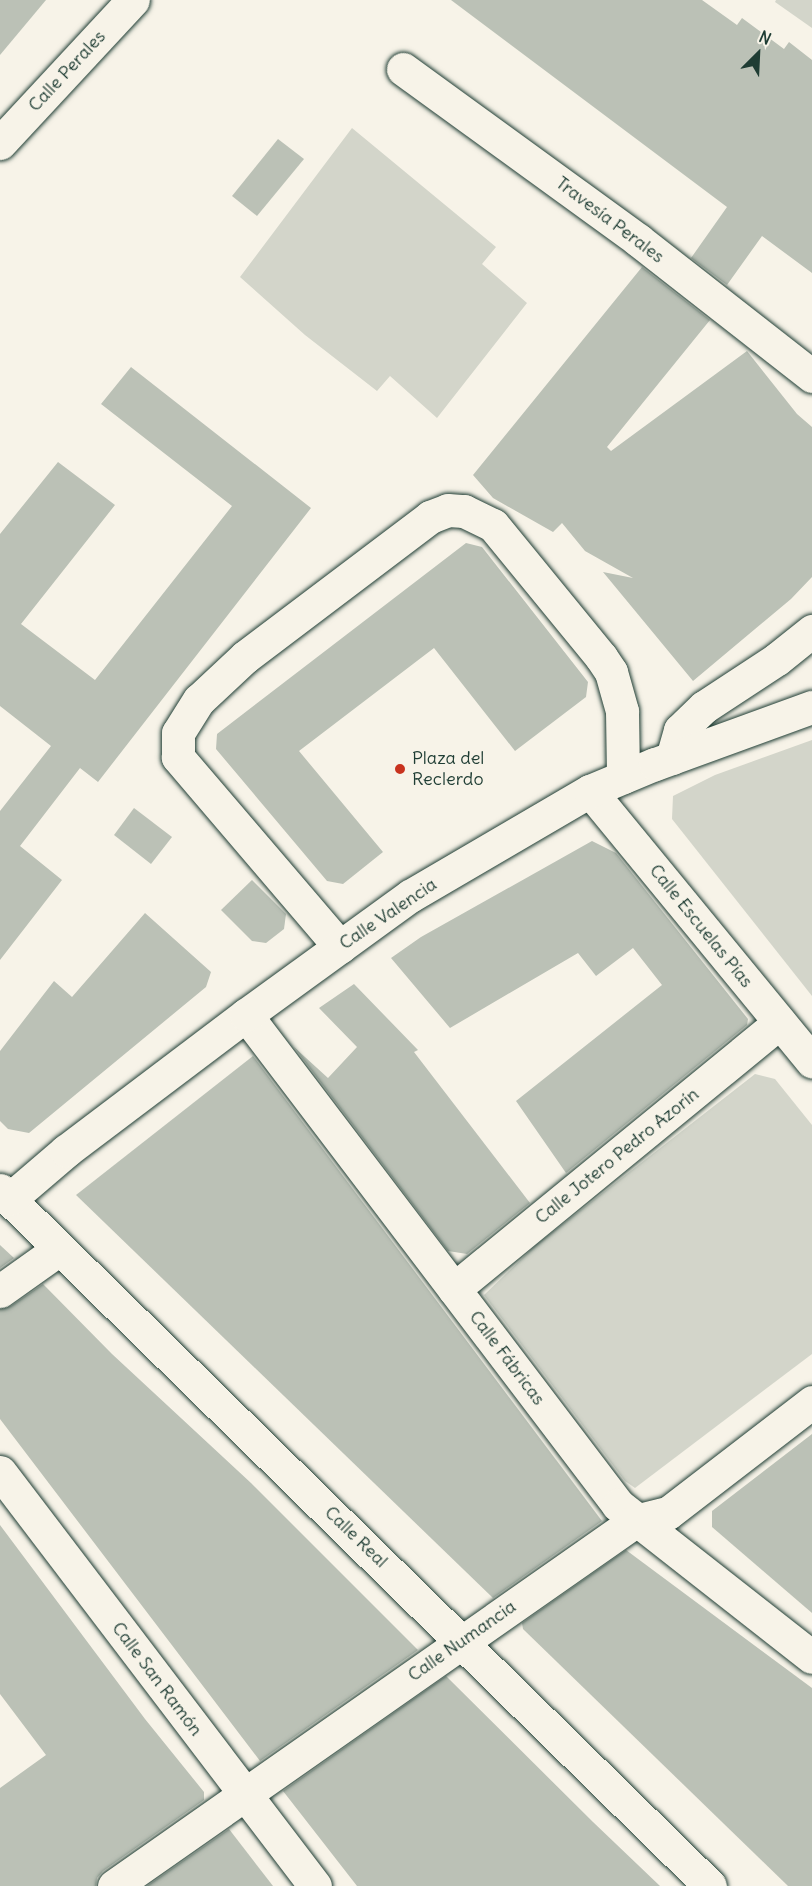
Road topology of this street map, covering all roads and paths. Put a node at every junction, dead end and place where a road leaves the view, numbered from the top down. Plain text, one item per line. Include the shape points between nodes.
1 (133, 0) edge
2 (403, 69) dead end
3 (0, 143) edge
4 (812, 376) edge
5 (812, 631) edge
6 (812, 707) edge
7 (672, 758) junction
8 (623, 777) junction
9 (590, 791) junction
10 (340, 947) junction
11 (246, 1015) junction
12 (780, 1022) junction
13 (812, 1060) edge
14 (5, 1194) edge
15 (59, 1249) junction
16 (454, 1289) junction
17 (0, 1291) edge
18 (812, 1402) edge
19 (0, 1472) edge
20 (635, 1521) junction
21 (462, 1640) junction
22 (812, 1657) edge
23 (246, 1796) junction
24 (114, 1886) edge
25 (315, 1886) edge
26 (710, 1886) edge

1 - 3 street, Calle Perales
2 - 4 street, Travesía Perales via 639,240
5 - 7 street via 704,707 680,730
6 - 7 street, Calle Valencia
7 - 8 street, Calle Valencia
8 - 9 street, Calle Valencia
8 - 10 street via 622,711 611,672 601,657 493,525 464,511 448,510 430,517 245,657 199,700 178,732 178,757
9 - 10 street, Calle Valencia via 410,896
9 - 12 street, Calle Escuelas Pías
10 - 11 street, Calle Valencia
11 - 14 street, Calle Valencia
11 - 16 street, Calle Fábricas
12 - 13 street, Calle Escuelas Pías
12 - 16 street, Calle Jotero Pedro Azorín
14 - 15 street, Calle Real
15 - 17 street
15 - 21 street, Calle Real
16 - 20 street, Calle Fábricas via 618,1505
18 - 20 street, Calle Numancia via 668,1513
19 - 23 street, Calle San Ramón
20 - 21 street, Calle Numancia
20 - 22 street, Calle Fábricas
21 - 23 street, Calle Numancia
21 - 26 street, Calle Real
23 - 24 street, Calle Numancia
23 - 25 street, Calle San Ramón

